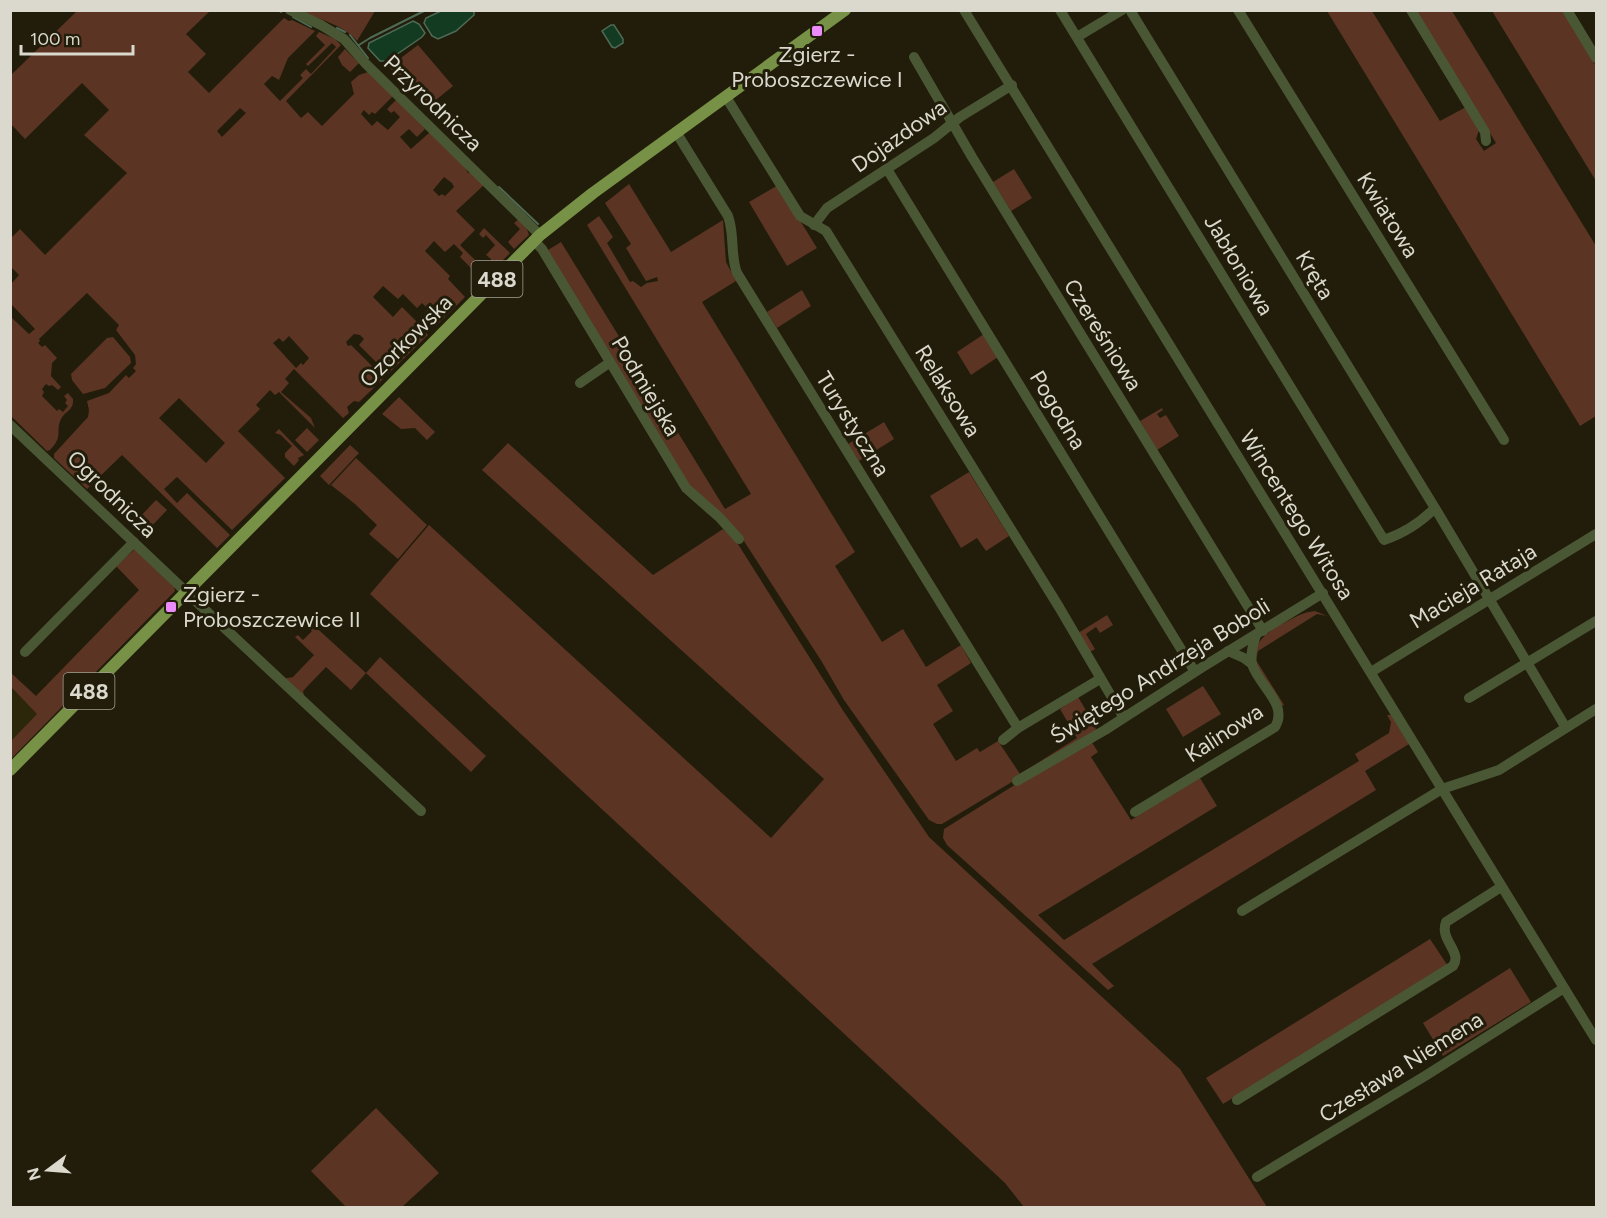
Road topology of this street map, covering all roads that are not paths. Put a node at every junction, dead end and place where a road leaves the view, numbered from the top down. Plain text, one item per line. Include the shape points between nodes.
1 (290, 10) edge
2 (845, 10) edge
3 (964, 10) edge
4 (1060, 10) edge
5 (1122, 10) edge
6 (1130, 10) edge
7 (1238, 10) edge
8 (1412, 10) edge
9 (1567, 10) edge
10 (1077, 37) junction
11 (914, 57) dead end
12 (1596, 58) edge
13 (1011, 85) junction
14 (726, 97) junction
15 (952, 125) junction
16 (676, 132) junction
17 (1486, 141) dead end
18 (887, 169) junction
19 (814, 225) junction
20 (537, 238) junction
21 (609, 363) junction
22 (580, 383) dead end
23 (10, 425) edge
24 (1504, 440) dead end
25 (1435, 508) junction
26 (1596, 534) edge
27 (739, 539) dead end
28 (134, 542) junction
29 (186, 592) junction
30 (1323, 593) junction
31 (1490, 598) junction
32 (1596, 621) edge
33 (1259, 633) junction
34 (1228, 651) junction
35 (25, 652) dead end
36 (1528, 663) junction
37 (1252, 664) junction
38 (1195, 672) junction
39 (1371, 672) junction
40 (1100, 679) junction
41 (1469, 698) dead end
42 (1596, 709) edge
43 (1124, 718) junction
44 (1018, 728) junction
45 (1566, 728) junction
46 (1003, 740) dead end
47 (10, 770) edge
48 (1017, 781) dead end
49 (1442, 789) junction
50 (421, 811) dead end
51 (1135, 812) dead end
52 (1501, 887) junction
53 (1242, 911) dead end
54 (1564, 988) junction
55 (1596, 1040) edge
56 (1237, 1100) dead end
57 (1257, 1177) dead end

1 - 20 street, Przyrodnicza via 344,39
2 - 14 main road, Ozorkowska / 488
3 - 13 street, Wincentego Witosa
4 - 10 street, Jabłoniowa
5 - 10 street
6 - 25 street, Kręta
7 - 24 street, Kwiatowa
8 - 17 street via 1485,132
9 - 12 street
10 - 25 street, Jabłoniowa via 1384,540
11 - 15 street, Czereśniowa
13 - 15 street, Dojazdowa
13 - 30 street, Wincentego Witosa
14 - 16 main road, Ozorkowska / 488
14 - 19 street, Relaksowa via 800,216
15 - 18 street, Dojazdowa
15 - 33 street, Czereśniowa
16 - 20 main road, Ozorkowska / 488
16 - 44 street, Turystyczna via 728,216 737,273
18 - 19 street, Dojazdowa via 827,208
18 - 38 street, Pogodna
19 - 40 street, Relaksowa via 826,231
20 - 21 street, Podmiejska
20 - 29 main road, Ozorkowska / 488
21 - 22 street
21 - 27 street, Podmiejska via 686,488
23 - 28 street, Ogrodnicza
25 - 31 street, Kręta
26 - 31 street, Macieja Rataja
28 - 29 street, Ogrodnicza
28 - 35 street
29 - 47 main road, 488
29 - 50 street, Ogrodnicza
30 - 33 street, Świętego Andrzeja Boboli
30 - 39 street, Wincentego Witosa
31 - 36 street, Kręta
31 - 39 street, Macieja Rataja
32 - 36 street
33 - 34 street, Świętego Andrzeja Boboli
33 - 37 street, Kalinowa
34 - 37 street, Kalinowa
34 - 38 street, Świętego Andrzeja Boboli
36 - 41 street
36 - 45 street, Kręta
37 - 51 street, Kalinowa via 1279,710 1280,720 1275,727
38 - 43 street, Świętego Andrzeja Boboli
39 - 49 street, Wincentego Witosa
40 - 43 street, Relaksowa
40 - 44 street
42 - 45 street
43 - 48 street, Świętego Andrzeja Boboli
44 - 46 street
45 - 49 street via 1498,770
49 - 52 street, Wincentego Witosa
49 - 53 street
52 - 54 street, Wincentego Witosa
52 - 56 street via 1449,918 1444,926 1445,938 1456,957 1454,966
54 - 55 street, Wincentego Witosa
54 - 57 street, Czesława Niemena

